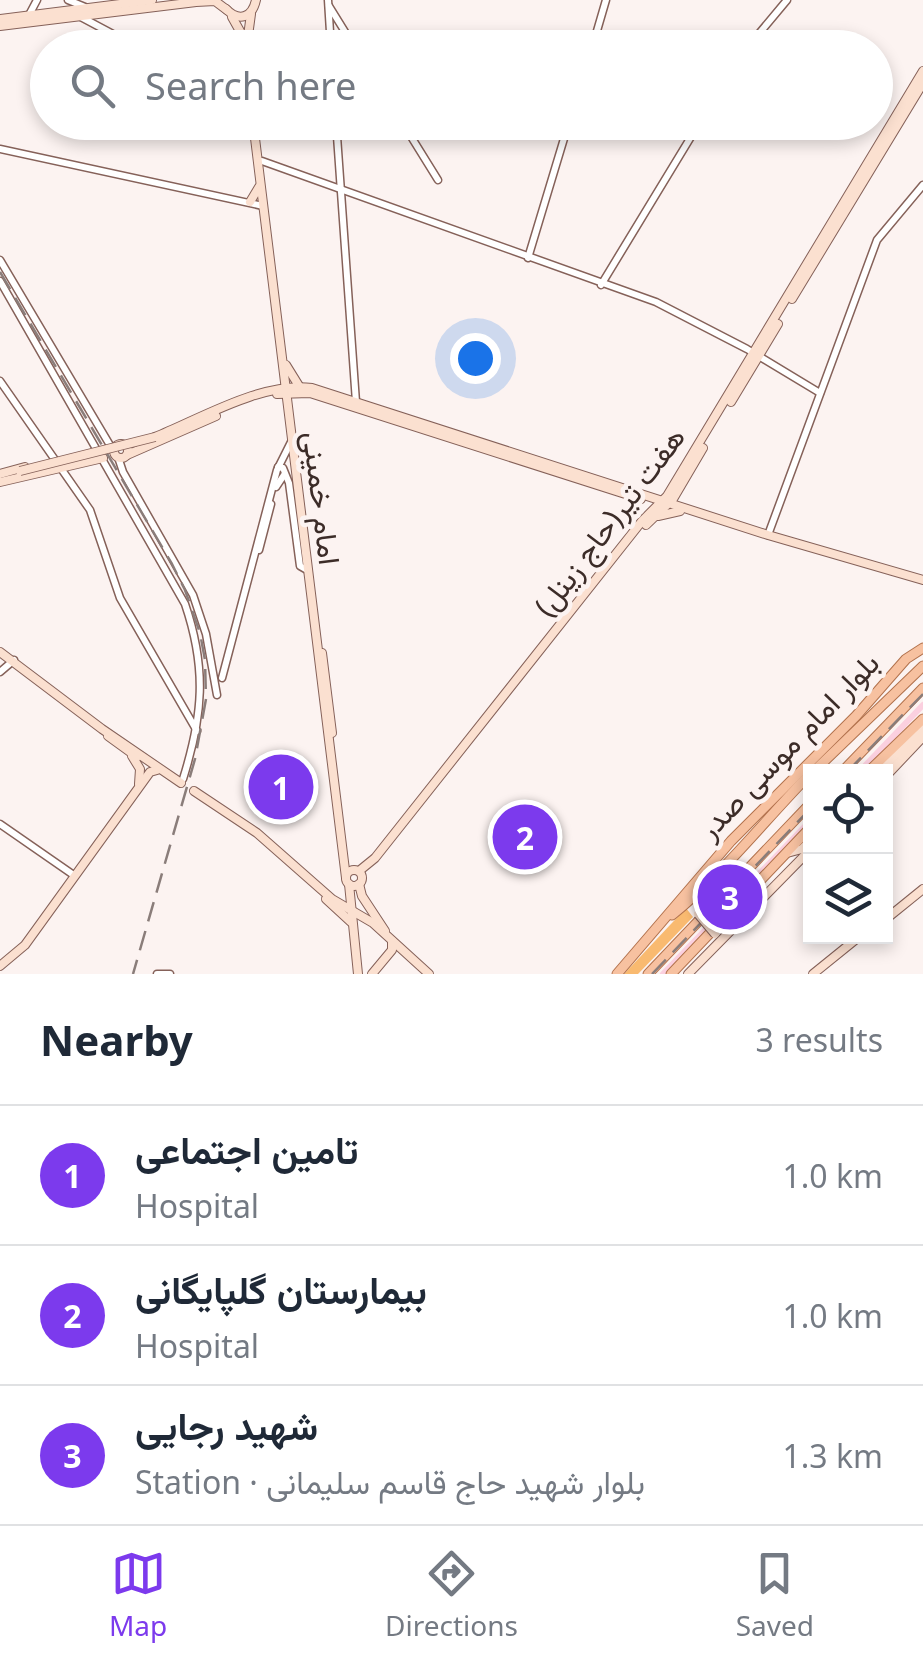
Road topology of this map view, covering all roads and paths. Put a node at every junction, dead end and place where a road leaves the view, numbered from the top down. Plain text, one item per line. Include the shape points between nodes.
1 (37, 0) edge
2 (68, 0) edge
3 (152, 0) edge
4 (606, 0) edge
5 (787, 0) edge
6 (198, 1) edge
7 (257, 1) edge
8 (328, 3) edge
9 (227, 7) edge
10 (87, 8) junction
11 (97, 14) junction
12 (251, 14) junction
13 (30, 15) junction
14 (79, 16) junction
15 (0, 23) edge
16 (91, 24) junction
17 (103, 30) edge
18 (243, 30) edge
19 (245, 30) edge
20 (330, 30) edge
21 (344, 30) edge
22 (597, 30) edge
23 (761, 30) edge
24 (923, 72) edge
25 (923, 83) edge
26 (893, 123) edge
27 (893, 132) edge
28 (257, 140) edge
29 (338, 140) edge
30 (413, 140) edge
31 (564, 140) edge
32 (689, 140) edge
33 (883, 140) edge
34 (888, 140) edge
35 (0, 149) edge
36 (259, 162) junction
37 (438, 180) dead end
38 (260, 183) junction
39 (923, 184) edge
40 (342, 190) junction
41 (250, 202) junction
42 (262, 206) junction
43 (528, 258) junction
44 (0, 260) edge
45 (0, 282) edge
46 (600, 285) junction
47 (756, 354) junction
48 (284, 367) junction
49 (0, 381) edge
50 (301, 389) junction
51 (287, 390) junction
52 (820, 393) junction
53 (265, 395) junction
54 (288, 404) junction
55 (356, 405) junction
56 (215, 414) junction
57 (291, 442) junction
58 (98, 449) junction
59 (124, 449) junction
60 (103, 458) junction
61 (54, 464) junction
62 (278, 467) junction
63 (284, 475) junction
64 (0, 478) edge
65 (678, 490) junction
66 (640, 498) junction
67 (664, 504) junction
68 (682, 510) junction
69 (645, 523) junction
70 (767, 536) junction
71 (303, 570) junction
72 (923, 582) edge
73 (923, 648) edge
74 (0, 652) edge
75 (14, 660) junction
76 (902, 664) junction
77 (923, 666) edge
78 (0, 672) edge
79 (914, 674) junction
80 (222, 678) junction
81 (886, 682) junction
82 (923, 688) edge
83 (897, 690) junction
84 (923, 718) edge
85 (923, 728) edge
86 (197, 730) junction
87 (923, 737) edge
88 (124, 747) junction
89 (821, 764) edge
90 (850, 764) edge
91 (876, 764) edge
92 (892, 764) edge
93 (892, 764) edge
94 (156, 770) junction
95 (181, 782) junction
96 (803, 782) edge
97 (138, 788) junction
98 (803, 811) edge
99 (0, 824) edge
100 (803, 836) edge
101 (798, 841) junction
102 (728, 843) junction
103 (803, 844) edge
104 (740, 848) junction
105 (803, 848) edge
106 (788, 853) junction
107 (806, 854) edge
108 (75, 876) junction
109 (354, 878) junction
110 (923, 887) edge
111 (698, 894) junction
112 (332, 898) junction
113 (682, 904) junction
114 (350, 909) junction
115 (893, 911) edge
116 (697, 915) junction
117 (350, 922) junction
118 (374, 924) junction
119 (718, 937) junction
120 (389, 938) junction
121 (852, 944) edge
122 (356, 954) junction
123 (0, 966) edge
124 (358, 972) edge
125 (157, 974) edge
126 (170, 974) edge
127 (372, 974) edge
128 (429, 974) edge
129 (619, 974) edge
130 (648, 974) edge
131 (671, 974) edge
132 (688, 974) edge
133 (815, 974) edge

1 - 13 street
2 - 10 street
3 - 10 main road
4 - 22 street
5 - 23 street
6 - 9 main road
6 - 11 main road
7 - 12 main road
8 - 20 street
8 - 21 street
9 - 12 main road via 241,18
9 - 18 main road
10 - 13 main road
11 - 14 main road
11 - 16 main road
12 - 19 main road
13 - 15 main road
14 - 15 main road
14 - 16 street
16 - 17 street
24 - 26 main road, هفت تیر(حاج زینل)
25 - 27 main road, هفت تیر(حاج زینل)
28 - 36 main road, امام خمینی
29 - 40 street
30 - 37 street
31 - 43 street
32 - 46 street
33 - 47 main road, هفت تیر(حاج زینل)
34 - 47 main road, هفت تیر(حاج زینل)
35 - 41 street
36 - 38 main road, امام خمینی
36 - 40 street
36 - 48 main road, امام خمینی
38 - 41 main road
38 - 42 main road, امام خمینی
39 - 52 street via 877,240
40 - 43 street
40 - 55 street
41 - 42 street
42 - 48 main road, امام خمینی
43 - 46 street
44 - 59 street via 106,439
45 - 58 street
46 - 47 street via 656,302
47 - 52 street
47 - 65 main road, هفت تیر(حاج زینل)
47 - 67 main road, هفت تیر(حاج زینل)
48 - 50 main road
48 - 51 main road, امام خمینی
48 - 53 main road
49 - 61 street
50 - 51 main road
50 - 54 main road
50 - 55 main road
51 - 53 main road
51 - 54 main road, امام خمینی
52 - 70 street
53 - 54 main road
53 - 56 main road
54 - 57 main road, امام خمینی
54 - 109 main road, امام خمینی
55 - 66 main road
55 - 67 main road
56 - 59 main road
56 - 64 main road, bridge via 156,438
57 - 62 street
57 - 71 main road, امام خمینی
58 - 60 street
58 - 61 main road
59 - 80 street via 123,472 194,595 217,695
60 - 61 main road
60 - 86 street via 186,604 200,663
61 - 64 main road
61 - 86 street via 90,510 120,598
62 - 63 street
62 - 80 street
63 - 71 street
63 - 80 street
65 - 67 main road, هفت تیر(حاج زینل)
65 - 68 main road
66 - 67 main road
66 - 69 main road
67 - 68 main road
67 - 69 main road, هفت تیر(حاج زینل)
68 - 69 main road
68 - 70 main road
69 - 109 main road, هفت تیر(حاج زینل)
70 - 72 main road
71 - 109 main road, امام خمینی
73 - 76 main road, بلوار امام موسی صدر
74 - 75 main road
75 - 78 street
75 - 88 main road
76 - 79 main road via 903,672
76 - 81 main road, بلوار امام موسی صدر
77 - 79 main road, بلوار امام موسی صدر
79 - 83 main road, بلوار امام موسی صدر
81 - 83 main road via 895,681
81 - 102 main road, بلوار امام موسی صدر
82 - 90 main road
83 - 89 main road, بلوار امام موسی صدر
84 - 91 main road
85 - 92 main road
86 - 95 street
87 - 93 main road
88 - 94 main road
88 - 95 main road
88 - 97 main road via 142,774
94 - 95 main road
94 - 97 main road
96 - 104 main road, بلوار امام موسی صدر
97 - 108 main road
98 - 130 main road
99 - 108 street
100 - 101 main road
101 - 103 main road
101 - 106 main road
102 - 104 main road
102 - 113 main road, بلوار امام موسی صدر
104 - 111 main road, بلوار امام موسی صدر
105 - 106 main road
106 - 131 main road
107 - 119 main road
108 - 123 main road via 25,945
109 - 112 main road, هفت تیر(حاج زینل) via 344,896
109 - 114 main road, امام خمینی
109 - 120 main road
110 - 115 main road
111 - 113 main road, بلوار امام موسی صدر
111 - 116 main road
112 - 114 main road
112 - 117 main road via 257,833 194,792
113 - 116 main road
113 - 129 main road, بلوار امام موسی صدر
114 - 117 main road, امام خمینی
114 - 118 main road
116 - 119 main road, bridge
117 - 122 main road, امام خمینی
118 - 120 main road
118 - 122 main road via 358,925
119 - 132 main road
120 - 127 main road via 392,950
120 - 128 main road
121 - 133 main road
122 - 124 main road, امام خمینی
125 - 126 street

